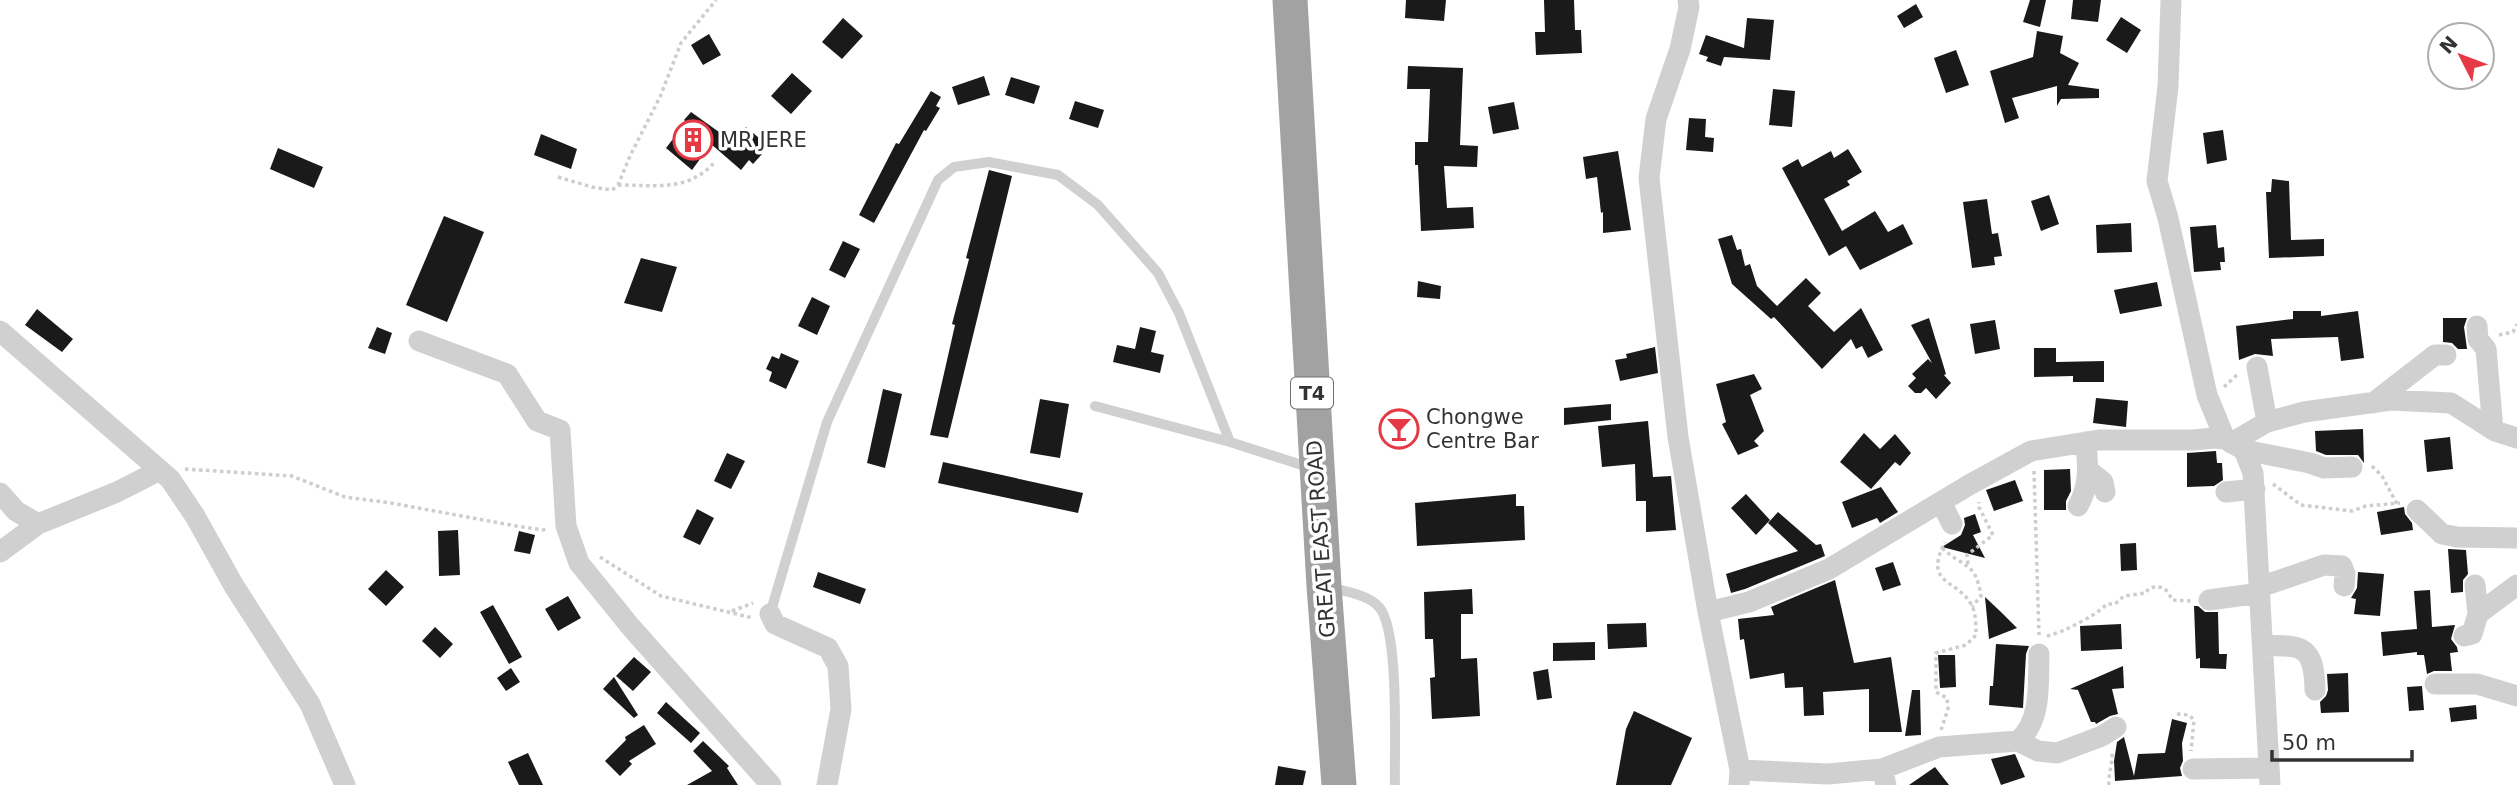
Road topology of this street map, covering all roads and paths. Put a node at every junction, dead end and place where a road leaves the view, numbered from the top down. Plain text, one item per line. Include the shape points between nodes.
1 (716, 0) edge
2 (1290, 0) edge
3 (1688, 0) edge
4 (2171, 0) edge
5 (714, 163) dead end
6 (558, 177) dead end
7 (618, 185) junction
8 (2477, 326) dead end
9 (0, 331) edge
10 (419, 341) dead end
11 (2446, 355) dead end
12 (2257, 367) joint
13 (2207, 395) junction
14 (2373, 403) junction
15 (1095, 406) dead end
16 (2267, 422) junction
17 (2510, 430) edge
18 (1230, 442) junction
19 (2086, 442) junction
20 (2233, 444) junction
21 (2031, 451) junction
22 (2351, 467) joint
23 (160, 470) junction
24 (1317, 470) junction
25 (2088, 470) junction
26 (2254, 481) junction
27 (1973, 483) junction
28 (2105, 492) dead end
29 (2226, 492) dead end
30 (0, 493) edge
31 (1941, 502) junction
32 (2078, 506) dead end
33 (2407, 507) junction
34 (565, 519) junction
35 (38, 524) junction
36 (1952, 524) joint
37 (2517, 538) edge
38 (1942, 548) junction
39 (0, 552) edge
40 (579, 563) junction
41 (1968, 564) junction
42 (2475, 585) dead end
43 (2517, 585) edge
44 (1324, 586) junction
45 (2344, 586) dead end
46 (2260, 590) junction
47 (2209, 600) joint
48 (1972, 607) junction
49 (1708, 612) junction
50 (2478, 614) junction
51 (773, 619) junction
52 (2465, 636) dead end
53 (2263, 646) junction
54 (2039, 654) dead end
55 (2435, 684) dead end
56 (2315, 690) dead end
57 (2517, 696) edge
58 (2177, 714) dead end
59 (2109, 732) joint
60 (2018, 741) junction
61 (1931, 750) junction
62 (2193, 769) joint
63 (1884, 777) edge
64 (2270, 777) edge
65 (1740, 778) edge
66 (345, 785) edge
67 (771, 785) edge
68 (827, 785) edge
69 (1339, 785) edge
70 (1395, 785) edge
71 (2109, 785) edge

1 - 7 path via 681,43
2 - 24 highway, GREAT EAST ROAD / T4
3 - 49 street via 1680,48 1656,119 1649,178 1678,437
4 - 13 street via 2168,86 2157,181
5 - 7 path via 704,174 679,185
6 - 7 path via 612,190
8 - 17 street
9 - 23 street
10 - 34 street via 508,374 537,421 560,430
11 - 14 street via 2435,355
12 - 13 path via 2241,371
12 - 16 street
13 - 20 street
14 - 16 street
14 - 17 street via 2451,403
15 - 18 lane
16 - 20 street
18 - 24 lane
18 - 51 lane via 1180,313 1158,273 1098,205 1058,175 989,162 954,167 937,180 827,422
19 - 20 street
19 - 21 street
19 - 25 street
20 - 22 street via 2324,468
20 - 26 street
21 - 27 street
21 - 47 path via 2039,640 2063,633 2107,604 2146,593 2149,588 2162,587 2172,600
22 - 33 path via 2373,466
23 - 34 path via 292,476 345,497 543,530
23 - 35 street
23 - 66 street via 195,516 310,704
24 - 44 highway, GREAT EAST ROAD / T4
25 - 28 street via 2104,482
25 - 32 street via 2086,492
26 - 29 street
26 - 33 path via 2264,477 2301,505 2351,511 2366,506
26 - 46 street
27 - 31 street
27 - 41 path via 1993,535 1967,555
30 - 35 street via 16,511
31 - 36 street
31 - 49 street via 1829,569 1749,602
33 - 37 street via 2442,534
34 - 40 street
35 - 39 street
36 - 38 path
38 - 41 path
38 - 48 path via 1939,575
40 - 51 path via 586,551 661,596
40 - 67 street
41 - 48 path via 1980,585 1981,596
42 - 50 street
43 - 50 street
44 - 69 highway, GREAT EAST ROAD / T4
44 - 70 lane via 1368,598 1381,609 1393,648
45 - 46 street via 2342,566 2324,565
46 - 47 street
46 - 53 street
48 - 61 path via 1976,635 1966,645 1936,653 1936,692 1947,698 1948,709
49 - 65 street
50 - 52 street via 2472,634
51 - 68 street via 828,648 838,666 842,709
53 - 56 street via 2290,645 2307,653 2314,665
53 - 64 street
54 - 60 street via 2036,711 2028,732
55 - 57 street via 2477,684
58 - 62 path via 2194,720
59 - 60 street via 2057,753 2038,751
59 - 71 path via 2113,763
60 - 61 street
61 - 63 street
62 - 64 street
63 - 65 street

